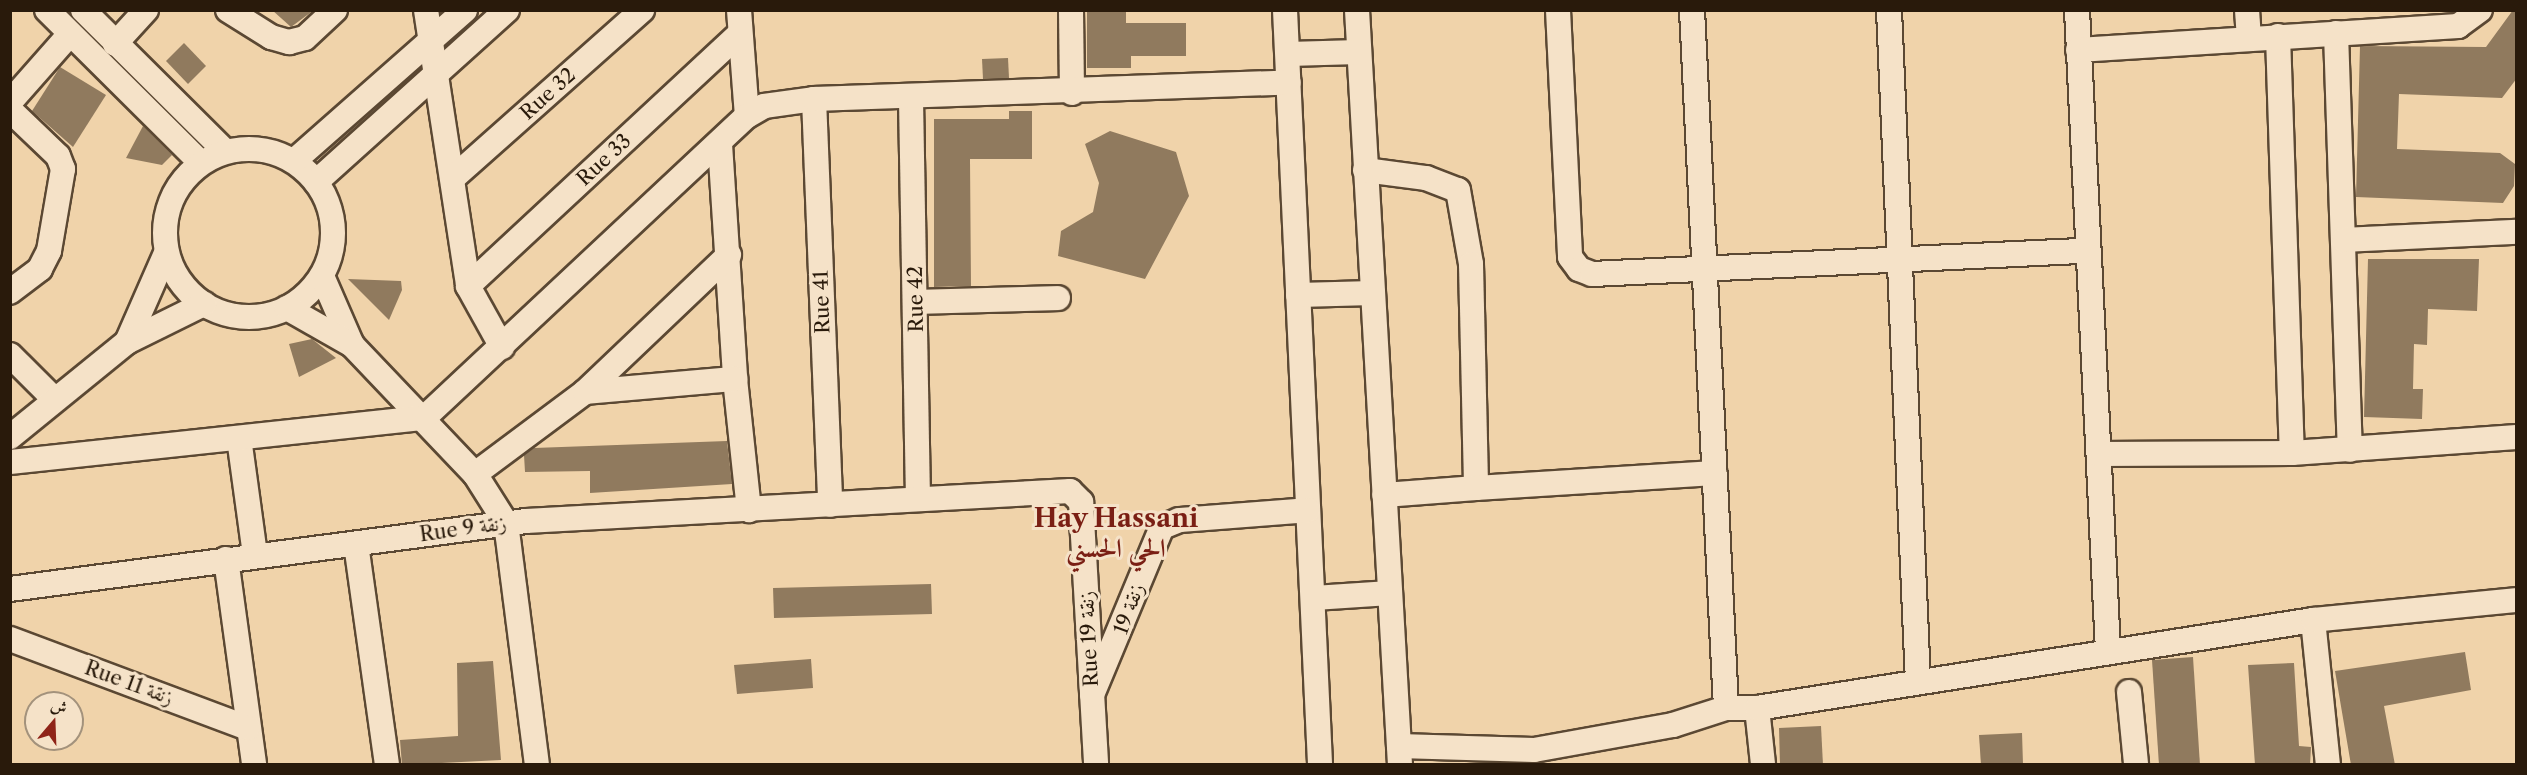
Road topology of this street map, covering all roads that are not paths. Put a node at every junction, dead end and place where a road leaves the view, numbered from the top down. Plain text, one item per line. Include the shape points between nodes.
1 (47, 10) edge
2 (82, 10) edge
3 (146, 10) edge
4 (228, 10) edge
5 (335, 10) edge
6 (426, 10) edge
7 (465, 10) edge
8 (507, 10) edge
9 (642, 10) edge
10 (1071, 10) edge
11 (1285, 10) edge
12 (1358, 10) edge
13 (1558, 10) edge
14 (1692, 10) edge
15 (1888, 10) edge
16 (2077, 10) edge
17 (2247, 10) edge
18 (2480, 10) edge
19 (2421, 19) edge
20 (740, 22) edge
21 (2337, 33) junction
22 (70, 34) junction
23 (2278, 36) junction
24 (2249, 38) junction
25 (432, 41) junction
26 (115, 44) junction
27 (2078, 50) junction
28 (1359, 52) junction
29 (1288, 54) junction
30 (438, 73) junction
31 (1289, 82) junction
32 (1072, 93) junction
33 (814, 99) junction
34 (910, 99) junction
35 (10, 102) edge
36 (10, 110) edge
37 (747, 116) junction
38 (720, 144) junction
39 (225, 151) junction
40 (294, 161) junction
41 (200, 162) junction
42 (1365, 170) junction
43 (453, 178) junction
44 (316, 182) junction
45 (2517, 232) edge
46 (2344, 240) junction
47 (2088, 251) junction
48 (166, 253) junction
49 (729, 255) junction
50 (1898, 260) junction
51 (1703, 269) junction
52 (322, 276) junction
53 (468, 286) junction
54 (10, 292) edge
55 (1373, 293) junction
56 (1298, 295) junction
57 (1058, 298) dead end
58 (916, 302) junction
59 (204, 304) junction
60 (287, 308) junction
61 (127, 342) junction
62 (352, 345) junction
63 (502, 347) junction
64 (10, 355) edge
65 (735, 380) junction
66 (585, 392) junction
67 (54, 399) junction
68 (424, 418) junction
69 (10, 437) edge
70 (2517, 437) edge
71 (240, 438) junction
72 (2350, 450) junction
73 (2292, 453) junction
74 (2099, 454) junction
75 (10, 462) edge
76 (1715, 472) junction
77 (475, 474) junction
78 (1476, 488) junction
79 (1384, 495) junction
80 (918, 499) junction
81 (830, 505) junction
82 (749, 510) junction
83 (1308, 510) junction
84 (506, 523) junction
85 (356, 544) junction
86 (255, 555) junction
87 (226, 559) junction
88 (10, 589) edge
89 (1390, 593) junction
90 (1314, 598) junction
91 (2517, 600) edge
92 (2313, 620) junction
93 (10, 639) edge
94 (2108, 650) junction
95 (1918, 681) junction
96 (2129, 692) dead end
97 (1092, 695) junction
98 (1726, 708) junction
99 (1757, 708) junction
100 (248, 728) junction
101 (1399, 755) edge
102 (1534, 757) edge
103 (254, 765) edge
104 (387, 765) edge
105 (537, 765) edge
106 (1096, 765) edge
107 (1320, 765) edge
108 (1763, 765) edge
109 (2136, 765) edge
110 (2328, 765) edge

1 - 22 street
2 - 26 street
3 - 26 street
4 - 5 street via 271,37 289,42 305,38
6 - 25 street
7 - 25 street
8 - 30 street
9 - 43 street, Rue 32
10 - 32 street
11 - 29 street
12 - 28 street
13 - 51 street via 1570,257 1579,269 1592,274
14 - 51 street
15 - 50 street
16 - 27 street
17 - 24 street
18 - 19 street via 2458,26
19 - 21 street
20 - 37 street
20 - 53 street, Rue 33
21 - 23 street
21 - 46 street
22 - 35 street
22 - 41 street
23 - 24 street
23 - 73 street
24 - 27 street
25 - 30 street
25 - 40 street
26 - 39 street
27 - 47 street
28 - 29 street
28 - 42 street
29 - 31 street
30 - 43 street
30 - 44 street
31 - 32 street
31 - 56 street
32 - 34 street
33 - 34 street
33 - 37 street via 764,106
33 - 81 street, Rue 41
34 - 58 street, Rue 42
36 - 54 street via 58,156 63,169 49,250 40,269
37 - 38 street
38 - 49 street
38 - 63 street
39 - 40 street via 272,151
39 - 41 street
40 - 44 street
41 - 48 street via 176,187 164,219
42 - 55 street
42 - 78 street via 1426,178 1458,190 1471,264
43 - 53 street
44 - 52 street via 328,204 333,228 331,253
45 - 46 street
46 - 72 street
47 - 50 street
47 - 74 street
48 - 59 street via 180,282
48 - 61 street
49 - 65 street
49 - 66 street
50 - 51 street
50 - 95 street
51 - 76 street
52 - 60 street
52 - 62 street
53 - 63 street
55 - 56 street
55 - 79 street
56 - 83 street
57 - 58 street
58 - 80 street, Rue 42
59 - 60 street via 245,317
59 - 61 street
60 - 62 street
61 - 67 street
62 - 68 street
63 - 68 street
64 - 67 street
65 - 66 street
65 - 82 street
66 - 77 street
67 - 69 street
68 - 71 street
68 - 77 street
70 - 72 street
71 - 75 street
71 - 86 street
72 - 73 street
73 - 74 street
74 - 94 street
76 - 78 street
76 - 98 street
77 - 84 street
78 - 79 street
79 - 89 street
80 - 81 street, Rue 9 زنقة
80 - 97 street, Rue 19 زنقة via 1076,493 1081,502
81 - 82 street, Rue 9 زنقة
82 - 84 street, Rue 9 زنقة
83 - 90 street
83 - 97 street, 19 زنقة via 1179,519 1162,527
84 - 85 street, Rue 9 زنقة
84 - 105 street
85 - 86 street, Rue 9 زنقة
85 - 104 street
86 - 87 street, Rue 9 زنقة
87 - 88 street, Rue 9 زنقة
87 - 100 street
89 - 90 street
89 - 101 street
90 - 107 street
91 - 92 street
92 - 94 street
92 - 110 street
93 - 100 street, Rue 11 زنقة
94 - 95 street
95 - 99 street
96 - 109 street
97 - 106 street, Rue 19 زنقة
98 - 99 street
98 - 102 street via 1672,725
99 - 108 street
100 - 103 street
101 - 102 street

